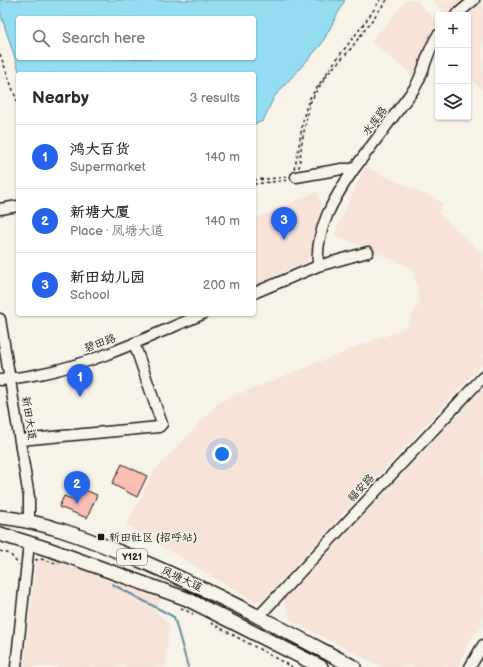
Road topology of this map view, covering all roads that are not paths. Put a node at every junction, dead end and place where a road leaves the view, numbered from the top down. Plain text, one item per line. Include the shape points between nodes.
1 (474, 0) edge
2 (460, 12) edge
3 (435, 41) edge
4 (354, 168) junction
5 (294, 177) road end
6 (16, 206) edge
7 (0, 209) edge
8 (368, 252) dead end
9 (318, 266) junction
10 (256, 292) edge
11 (198, 316) edge
12 (0, 318) edge
13 (134, 343) junction
14 (483, 377) edge
15 (5, 380) edge
16 (20, 440) junction
17 (0, 510) edge
18 (0, 517) edge
19 (24, 520) junction
20 (0, 534) edge
21 (29, 543) junction
22 (128, 555) junction
23 (120, 575) junction
24 (258, 617) junction
25 (483, 645) edge
26 (16, 667) edge
27 (321, 667) edge
28 (354, 667) edge
29 (470, 667) edge

1 - 2 street
3 - 4 street, 水库路 via 417,86
4 - 5 street
4 - 9 street, 水库路 via 334,198 322,227 317,250
6 - 7 street
8 - 9 street
9 - 10 street
11 - 13 street, 碧田路
12 - 15 street, 新田大道
13 - 15 street, 碧田路 via 61,369
13 - 16 street via 162,424 159,427
14 - 24 street, 福安路
15 - 16 street, 新田大道
16 - 19 street, 新田大道 via 29,497
17 - 19 main road
18 - 19 main road, 凤塘大道 / Y121
19 - 22 main road, 凤塘大道 / Y121 via 82,537
20 - 21 main road, 凤塘大道 / Y121
21 - 23 main road, 凤塘大道 / Y121
21 - 26 street
22 - 23 main road
22 - 24 main road, 凤塘大道 / Y121
23 - 27 main road, 凤塘大道 / Y121 via 207,608
24 - 28 main road, 凤塘大道 / Y121
25 - 29 street

